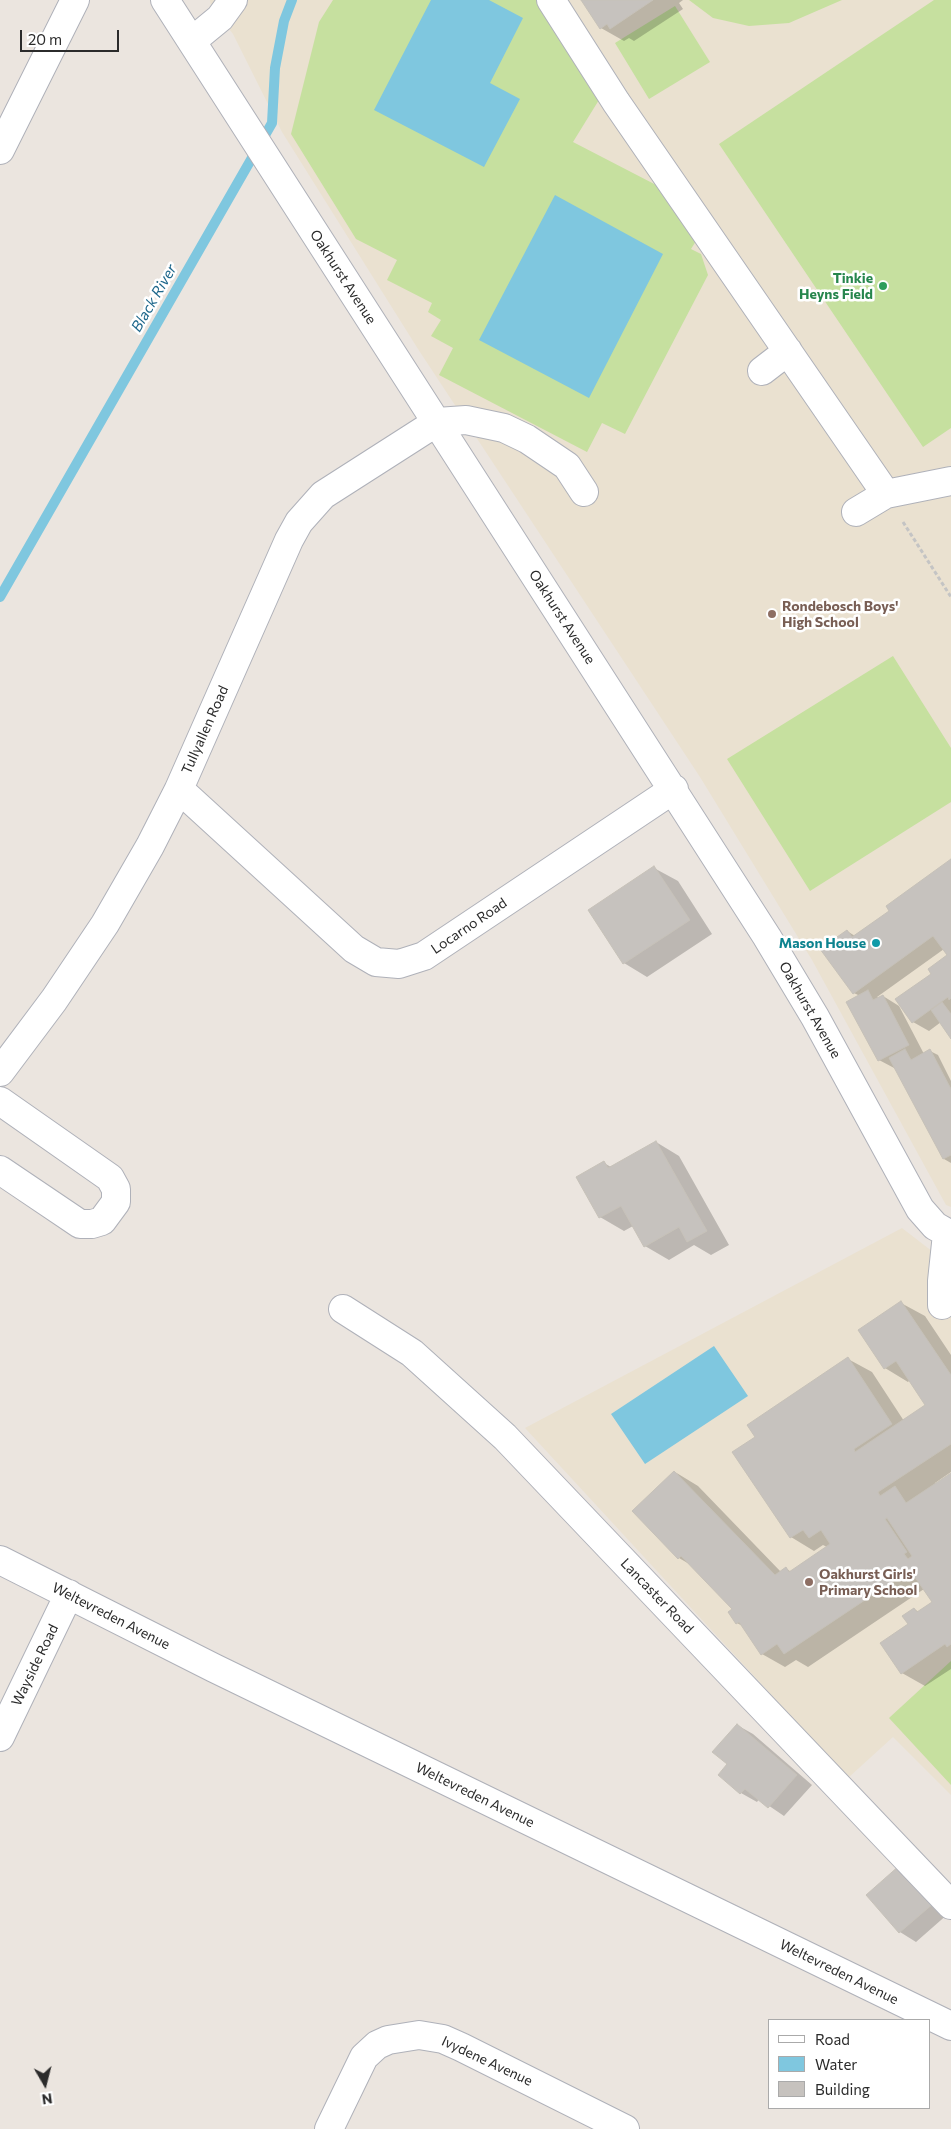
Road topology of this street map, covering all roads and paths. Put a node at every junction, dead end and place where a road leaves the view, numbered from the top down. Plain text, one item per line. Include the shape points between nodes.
1 (75, 0) edge
2 (165, 0) edge
3 (233, 0) edge
4 (551, 0) edge
5 (192, 41) junction
6 (0, 150) edge
7 (788, 351) junction
8 (762, 371) dead end
9 (436, 422) junction
10 (951, 480) edge
11 (584, 492) dead end
12 (886, 494) junction
13 (856, 512) dead end
14 (951, 597) edge
15 (178, 789) junction
16 (674, 789) junction
17 (0, 1072) edge
18 (0, 1101) edge
19 (0, 1170) edge
20 (949, 1234) edge
21 (942, 1305) dead end
22 (343, 1309) dead end
23 (0, 1560) edge
24 (69, 1594) junction
25 (0, 1737) edge
26 (951, 1904) edge
27 (951, 2026) edge
28 (329, 2129) edge
29 (626, 2129) edge

1 - 6 street
2 - 5 street, Oakhurst Avenue
3 - 5 street via 220,18
4 - 7 street via 616,102
5 - 9 street, Oakhurst Avenue
7 - 8 street
7 - 12 street
9 - 11 street via 466,420 504,428 527,438 566,466
9 - 15 street, Tullyallen Road via 322,494 299,522
9 - 16 street, Oakhurst Avenue
10 - 12 street
12 - 13 street
12 - 14 path
15 - 16 street, Locarno Road via 354,949 376,962 399,964 424,956
15 - 17 street, Tullyallen Road via 105,924
16 - 20 street, Oakhurst Avenue via 815,1017 920,1209 935,1226
18 - 19 street via 110,1178 116,1189 116,1202 102,1221 80,1224
20 - 21 street
22 - 26 street, Lancaster Road via 412,1352 505,1437
23 - 24 street, Weltevreden Avenue
24 - 25 street, Wayside Road
24 - 27 street, Weltevreden Avenue via 214,1668
28 - 29 street, Ivydene Avenue via 364,2057 388,2040 419,2035 443,2039 462,2047

